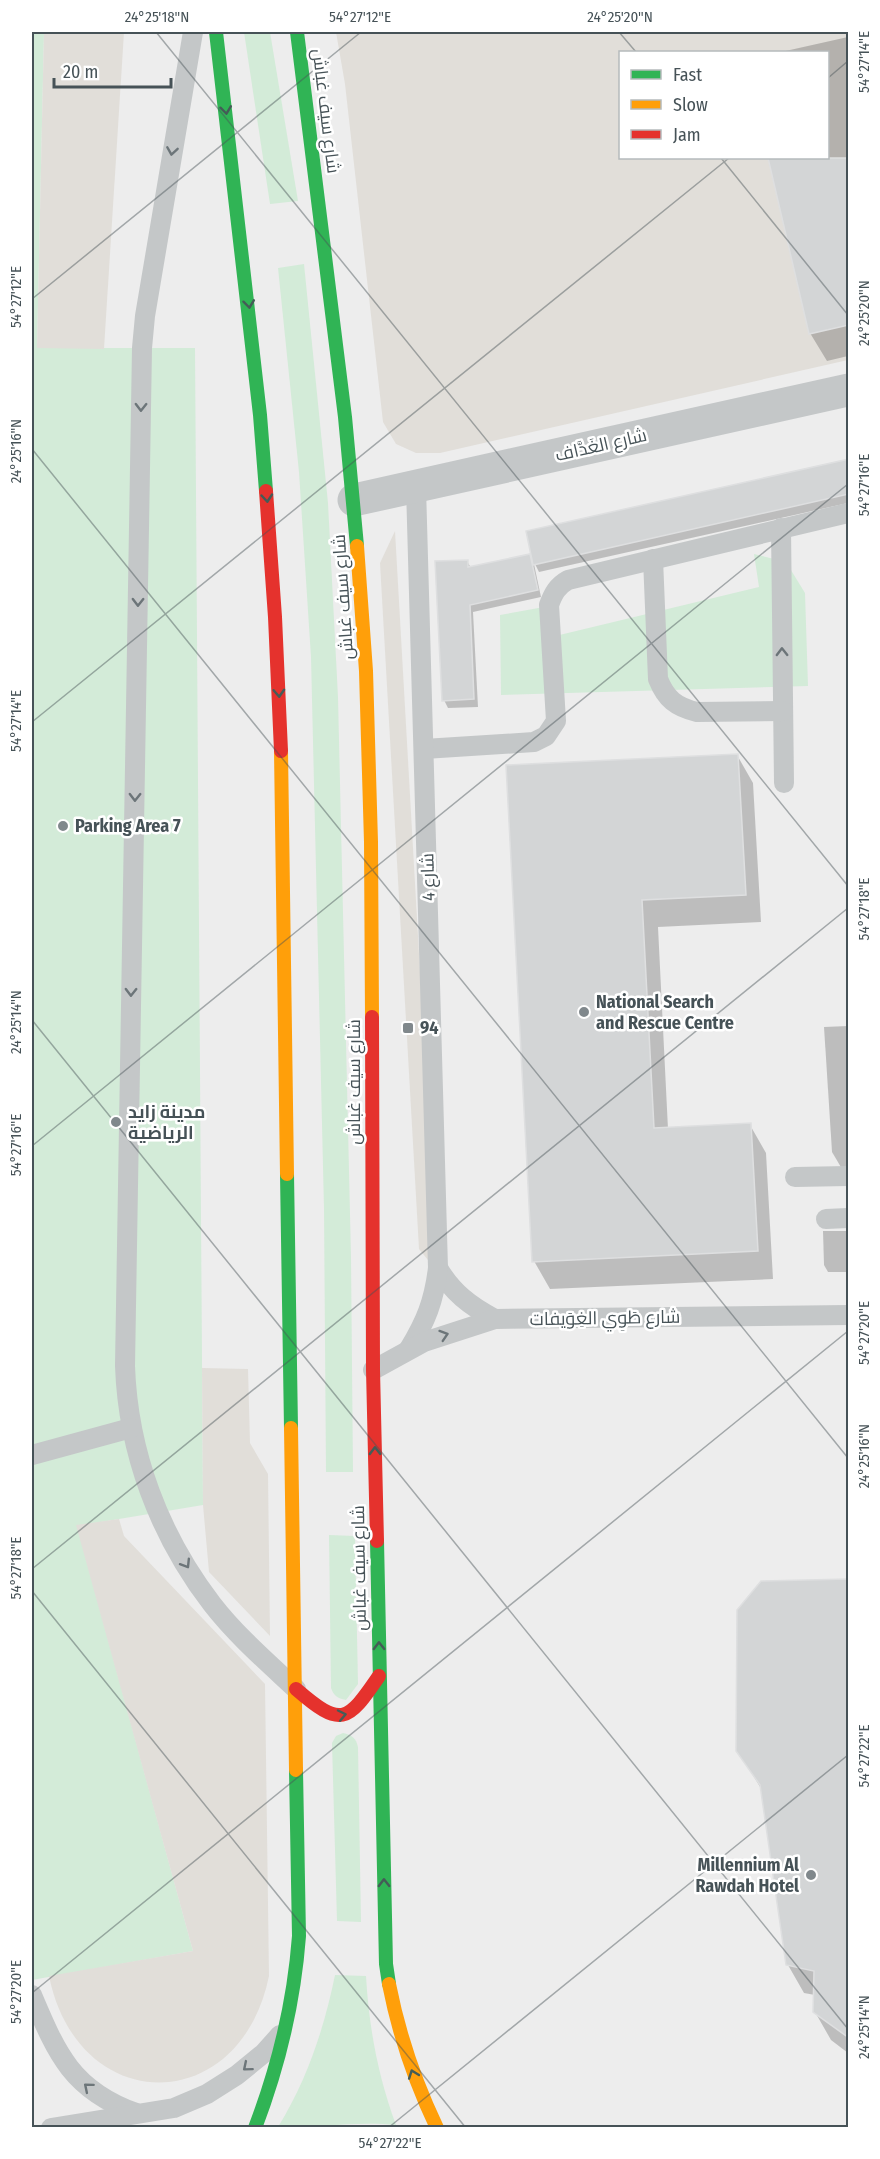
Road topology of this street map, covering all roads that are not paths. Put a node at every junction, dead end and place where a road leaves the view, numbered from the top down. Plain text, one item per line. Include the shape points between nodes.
1 (193, 32) edge
2 (216, 32) edge
3 (297, 32) edge
4 (849, 390) edge
5 (416, 487) junction
6 (354, 500) junction
7 (849, 513) edge
8 (781, 528) junction
9 (652, 559) junction
10 (783, 711) junction
11 (424, 749) junction
12 (784, 783) dead end
13 (849, 1176) edge
14 (795, 1177) dead end
15 (849, 1218) edge
16 (826, 1219) dead end
17 (438, 1268) junction
18 (849, 1315) edge
19 (495, 1319) junction
20 (408, 1349) junction
21 (373, 1370) junction
22 (131, 1428) junction
23 (32, 1455) edge
24 (379, 1677) junction
25 (296, 1689) junction
26 (32, 1995) edge
27 (288, 2026) junction
28 (139, 2114) junction
29 (51, 2127) edge
30 (255, 2127) edge
31 (437, 2127) edge

1 -> 22 lane via 142,348 125,1365
2 -> 25 street via 259,404 279,696
3 - 6 street, شارع سيف غباش
4 - 5 street, شارع الغَدَّاف
5 - 6 street, شارع الغَدَّاف
5 - 11 lane, شارع 4
6 - 21 street, شارع سيف غباش via 366,671 371,842
7 - 8 lane
8 - 9 lane
10 -> 8 lane
9 - 10 lane via 658,679 672,703 697,712
9 - 11 lane via 577,576 560,585 553,595 549,605 556,721 546,736 534,742
10 - 12 lane
11 - 17 lane, شارع 4
13 - 14 lane
15 - 16 lane
17 - 19 lane via 468,1304
17 - 20 lane, شارع 4 via 430,1311
18 - 19 lane, شارع طَوِي الغِوَيفات
20 -> 19 lane, شارع طَوِي الغِوَيفات
20 - 21 lane, شارع طَوِي الغِوَيفات
24 -> 21 street, شارع سيف غباش
22 - 23 lane
22 -> 25 lane via 146,1485 184,1562 219,1611
25 -> 24 street via 324,1713 341,1717 358,1707
31 -> 24 street, شارع سيف غباش via 404,2050 386,1964
25 - 27 street via 299,1936
28 -> 26 lane via 96,2094 78,2079 51,2041
27 -> 28 lane via 264,2053 207,2094 174,2108
27 - 30 street
28 - 29 lane

